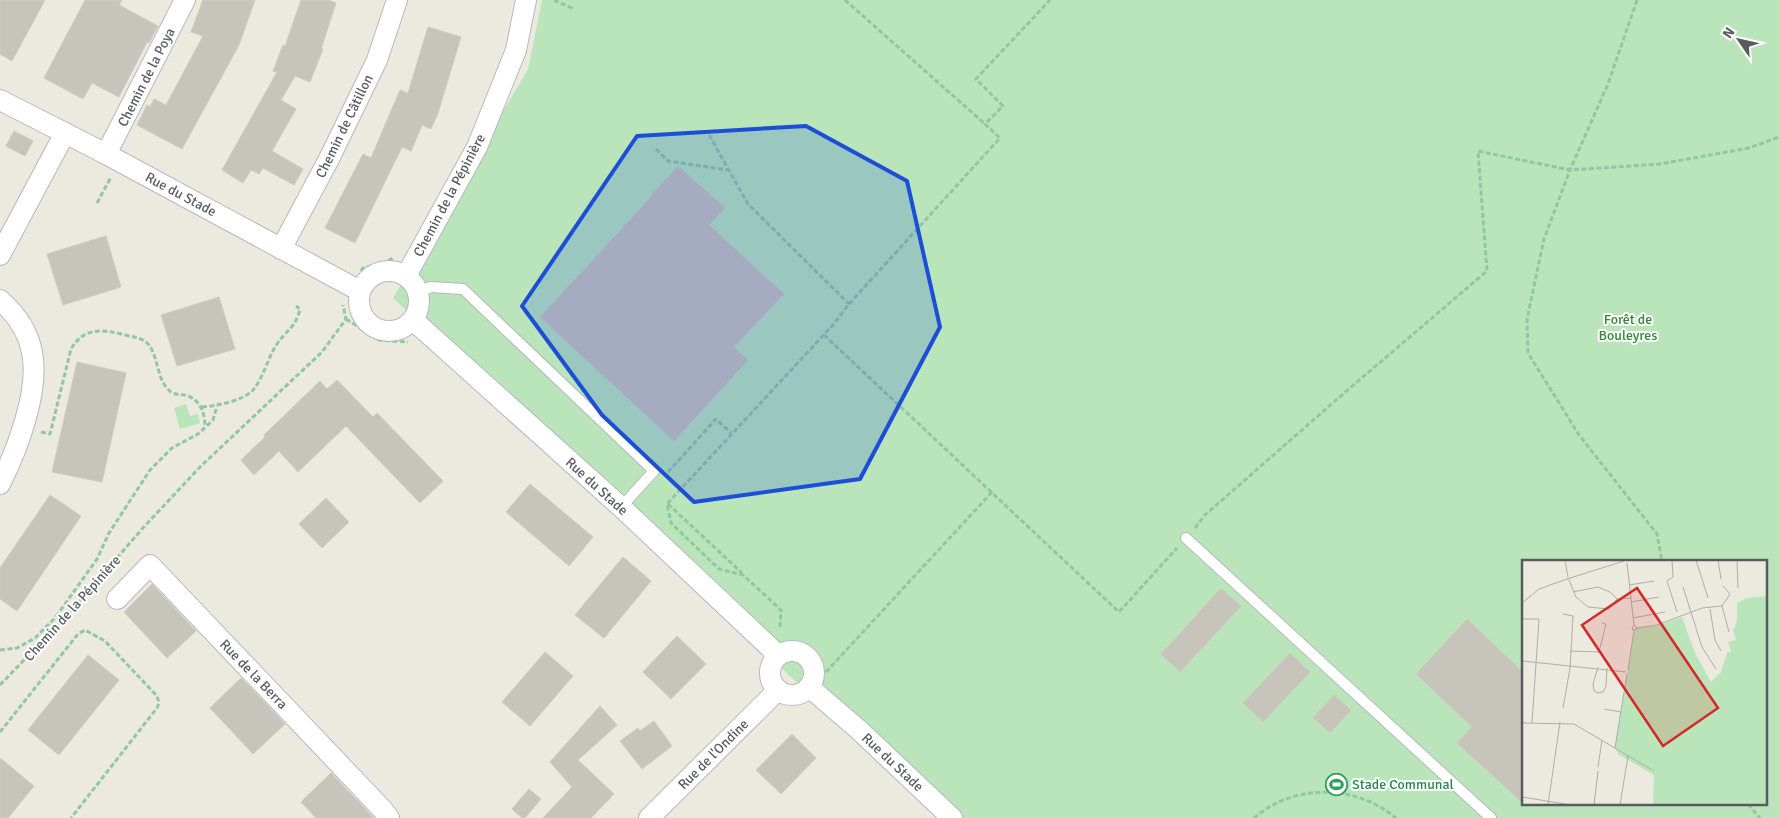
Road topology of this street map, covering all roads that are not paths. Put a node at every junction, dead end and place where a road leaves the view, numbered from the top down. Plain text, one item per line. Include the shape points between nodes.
1 (185, 0) edge
2 (397, 0) edge
3 (526, 0) edge
4 (0, 100) edge
5 (65, 132) junction
6 (106, 154) junction
7 (281, 249) junction
8 (0, 255) edge
9 (406, 276) junction
10 (360, 291) junction
11 (419, 293) junction
12 (0, 300) edge
13 (413, 320) junction
14 (0, 484) edge
15 (621, 508) junction
16 (1186, 538) road end
17 (117, 599) dead end
18 (778, 655) junction
19 (809, 687) junction
20 (778, 690) junction
21 (389, 818) edge
22 (649, 818) edge
23 (952, 818) edge
24 (1491, 818) edge

1 - 6 street, Chemin de la Poya
2 - 7 street, Chemin de Câtillon via 376,60
3 - 9 street, Chemin de la Pépinière via 516,50 477,147
4 - 5 street, Rue du Stade
5 - 6 street, Rue du Stade
5 - 8 street
6 - 7 street, Rue du Stade
7 - 10 street, Rue du Stade
9 - 10 street via 396,271 380,272 372,276
9 - 11 street
10 - 13 street via 360,312 371,326 384,332 394,332
11 - 13 street via 419,306
11 - 15 lane via 430,287 462,289 654,471
12 - 14 street via 22,325 32,352 33,382 25,423
13 - 15 street, Rue du Stade
15 - 18 street, Rue du Stade
16 - 24 lane
17 - 21 street, Rue de la Berra via 150,565
18 - 19 street via 795,650 810,659 814,676
18 - 20 street via 770,668 772,684
19 - 20 street via 804,692 790,695
19 - 23 street, Rue du Stade
20 - 22 street, Rue de l'Ondine

